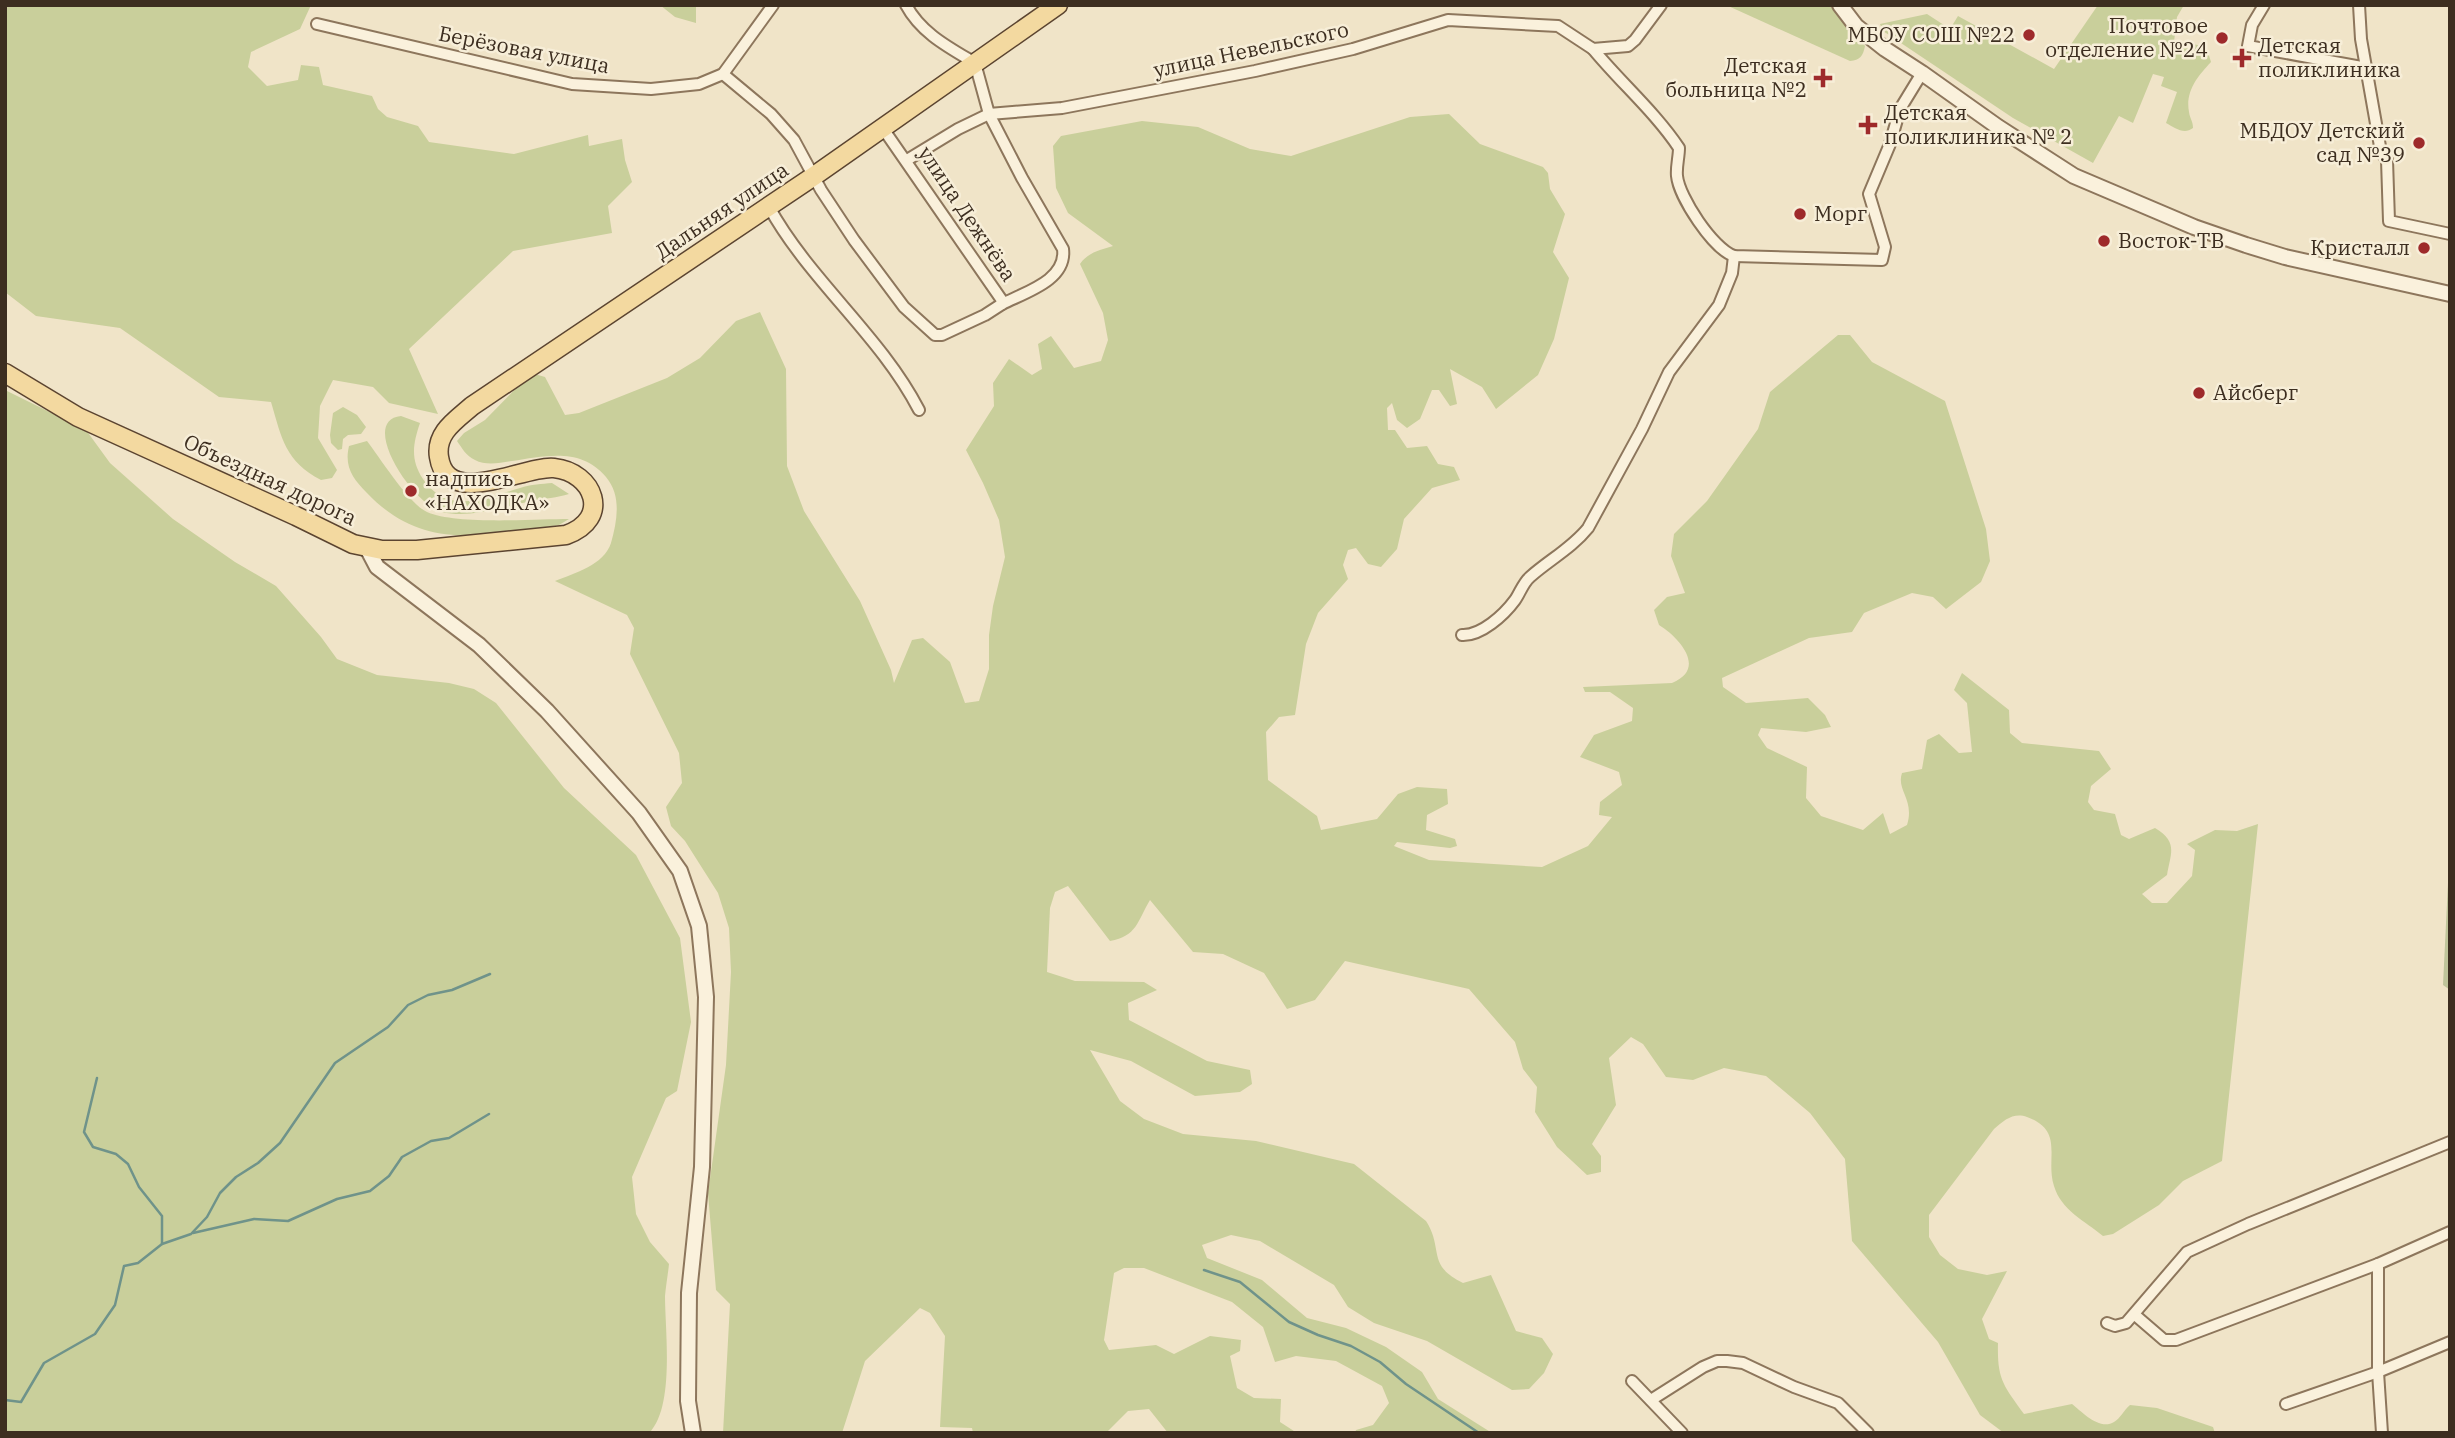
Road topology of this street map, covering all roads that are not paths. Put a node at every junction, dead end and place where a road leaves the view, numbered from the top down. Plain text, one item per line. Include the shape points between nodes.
1 (773, 5) edge
2 (906, 5) edge
3 (1058, 5) edge
4 (1661, 5) edge
5 (1840, 5) edge
6 (2264, 5) edge
7 (2360, 5) edge
8 (317, 24) dead end
9 (1593, 49) junction
10 (975, 63) junction
11 (2367, 68) junction
12 (1923, 73) junction
13 (723, 74) junction
14 (989, 114) junction
15 (882, 127) junction
16 (907, 160) junction
17 (814, 176) junction
18 (769, 207) junction
19 (2450, 234) edge
20 (1734, 256) junction
21 (2450, 294) edge
22 (1002, 304) junction
23 (5, 373) edge
24 (919, 410) dead end
25 (443, 470) joint
26 (367, 548) junction
27 (1462, 635) dead end
28 (2450, 1142) edge
29 (2450, 1233) edge
30 (2378, 1264) junction
31 (2135, 1315) junction
32 (2107, 1323) dead end
33 (2450, 1342) edge
34 (2378, 1372) junction
35 (1632, 1381) dead end
36 (1651, 1400) junction
37 (2286, 1404) dead end
38 (693, 1433) edge
39 (1682, 1433) edge
40 (1868, 1433) edge
41 (2382, 1433) edge

1 - 13 street
2 - 10 street via 936,39
3 - 10 main road, Дальняя улица
4 - 9 street via 1628,46
5 - 12 street via 1868,37
6 - 11 street via 2252,25 2248,46
7 - 11 street
8 - 13 street, Берёзовая улица via 572,84 651,89 699,84
9 - 14 street, улица Невельского via 1558,26 1447,20 1353,49 1255,71 1062,108
9 - 20 street, улица Невельского via 1664,125 1679,148 1676,175 1681,192 1721,250
10 - 14 street
10 - 15 main road, Дальняя улица
11 - 19 street via 2381,152 2387,160 2389,221
12 - 20 street via 1900,109 1869,194 1885,247 1882,260
12 - 21 street via 2053,164 2194,227 2259,249
13 - 17 street via 771,114 794,140
14 - 16 street
14 - 22 street via 1063,248 1064,259 1056,275
15 - 16 street, улица Дежнёва
15 - 17 main road, Дальняя улица
16 - 22 street, улица Дежнёва
17 - 18 main road, Дальняя улица
17 - 22 street, улица Дежнёва via 904,307 935,335
18 - 24 street via 806,263 906,385
18 - 25 main road, Дальняя улица via 472,406 440,438 438,455
20 - 27 street via 1719,305 1669,372 1588,528 1578,541 1527,579 1497,619 1472,636
23 - 26 main road, Объездная дорога via 78,416
25 - 26 main road, Объездная дорога via 455,480 472,483 538,469 564,470 584,481 592,496 592,513 586,525 566,535 416,550
26 - 38 street via 377,567 479,645 547,711 639,813 680,871 699,926 706,997 702,1167 689,1293 688,1401
28 - 31 street via 2187,1252
29 - 30 street
30 - 31 street via 2176,1340 2164,1340
30 - 34 street
31 - 32 street via 2126,1323
33 - 34 street
34 - 37 street
34 - 41 street
35 - 36 street
36 - 39 street
36 - 40 street via 1717,1361 1743,1363 1838,1403

